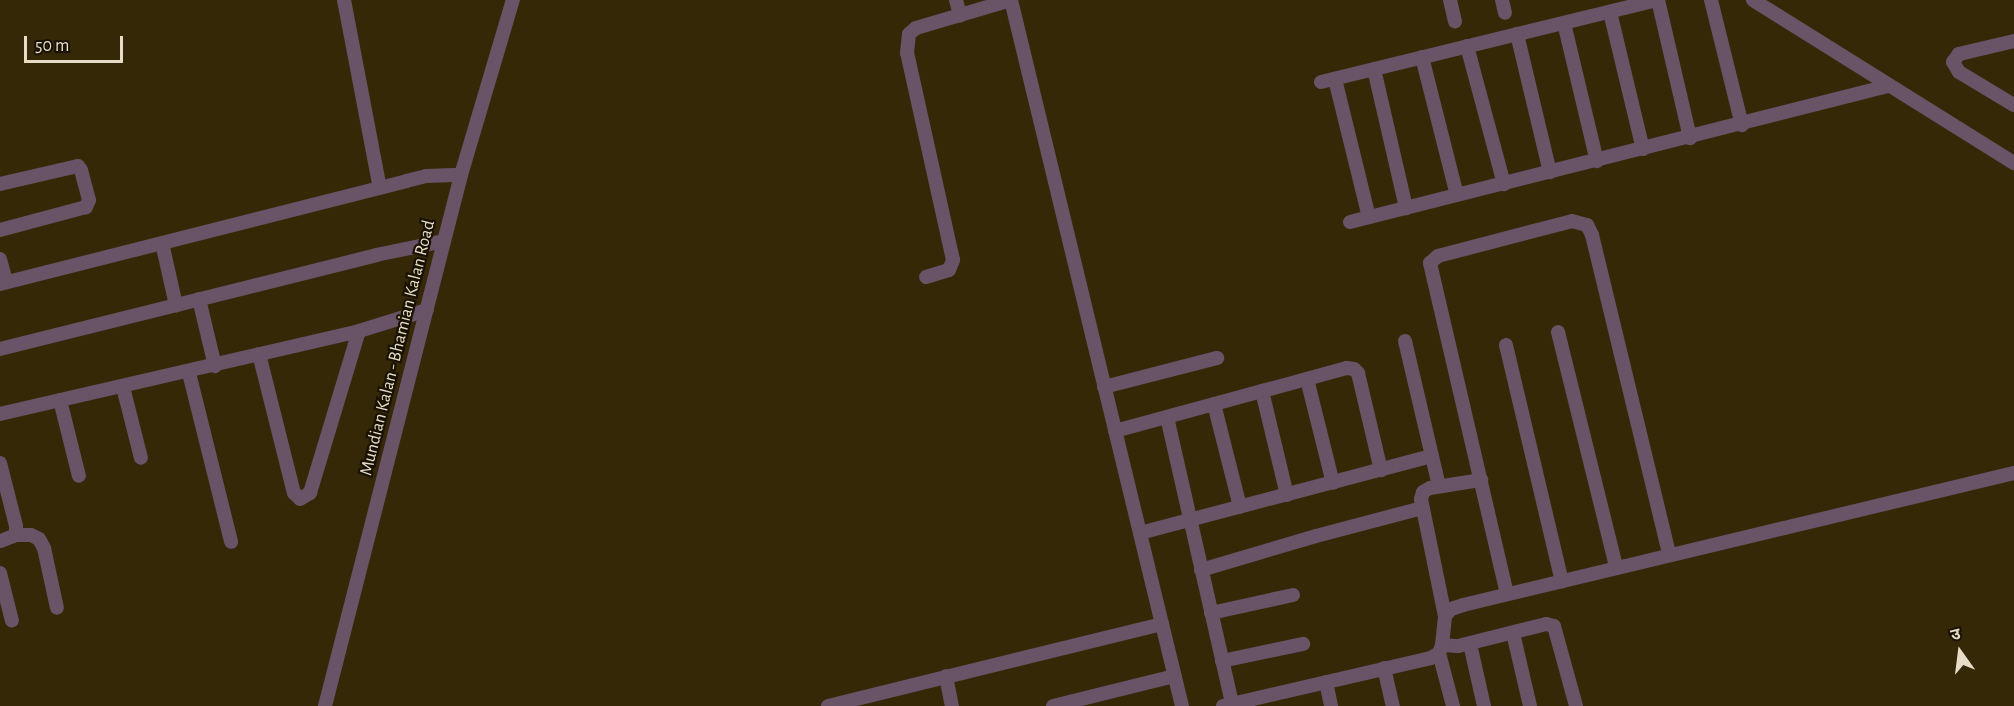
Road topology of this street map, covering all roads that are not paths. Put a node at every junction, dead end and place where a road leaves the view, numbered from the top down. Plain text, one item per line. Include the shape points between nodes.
1 (344, 0) edge
2 (513, 0) edge
3 (956, 0) edge
4 (1011, 0) edge
5 (1450, 0) edge
6 (1657, 0) edge
7 (1711, 0) edge
8 (1753, 0) edge
9 (1610, 12) junction
10 (960, 15) junction
11 (1455, 21) dead end
12 (1564, 22) junction
13 (1517, 34) junction
14 (2014, 41) edge
15 (1467, 46) junction
16 (1422, 57) junction
17 (1374, 69) junction
18 (1888, 86) junction
19 (2014, 105) edge
20 (1742, 125) junction
21 (1690, 138) junction
22 (1643, 149) junction
23 (1597, 161) junction
24 (2014, 163) edge
25 (1551, 172) junction
26 (461, 175) junction
27 (0, 184) edge
28 (1504, 184) junction
29 (380, 188) junction
30 (1457, 195) junction
31 (1406, 208) junction
32 (1369, 217) junction
33 (1350, 222) dead end
34 (0, 230) edge
35 (444, 241) junction
36 (162, 243) junction
37 (0, 259) edge
38 (926, 276) dead end
39 (3, 283) edge
40 (199, 299) junction
41 (176, 304) junction
42 (427, 310) junction
43 (359, 331) junction
44 (1558, 332) dead end
45 (1405, 341) dead end
46 (1506, 345) dead end
47 (0, 349) edge
48 (259, 354) junction
49 (1217, 358) dead end
50 (214, 366) junction
51 (189, 373) junction
52 (1307, 379) junction
53 (123, 387) junction
54 (1104, 387) junction
55 (1262, 391) junction
56 (60, 400) junction
57 (1214, 404) junction
58 (0, 414) edge
59 (1167, 417) junction
60 (1115, 431) junction
61 (1431, 456) junction
62 (141, 458) dead end
63 (0, 463) edge
64 (1381, 470) junction
65 (2014, 473) edge
66 (79, 476) dead end
67 (1481, 480) junction
68 (1333, 483) junction
69 (1438, 486) junction
70 (1287, 495) junction
71 (1240, 507) junction
72 (1422, 508) junction
73 (1191, 521) junction
74 (1140, 533) junction
75 (16, 535) junction
76 (0, 541) edge
77 (231, 542) dead end
78 (1669, 554) junction
79 (1616, 567) junction
80 (1201, 570) junction
81 (0, 573) edge
82 (1562, 580) junction
83 (1507, 594) junction
84 (1293, 595) dead end
85 (57, 608) dead end
86 (1211, 613) junction
87 (1444, 616) junction
88 (12, 621) dead end
89 (1162, 624) junction
90 (1513, 633) junction
91 (1303, 644) dead end
92 (1470, 644) junction
93 (1441, 649) junction
94 (1222, 661) junction
95 (1384, 668) junction
96 (946, 676) junction
97 (1174, 676) junction
98 (1326, 682) junction
99 (1270, 701) edge
100 (1227, 705) edge
101 (326, 706) edge
102 (828, 706) edge
103 (952, 706) edge
104 (1053, 706) edge
105 (1182, 706) edge
106 (1331, 706) edge
107 (1393, 706) edge
108 (1453, 706) edge
109 (1484, 706) edge
110 (1530, 706) edge
111 (1576, 706) edge

1 - 29 street
2 - 26 street, Mundian Kalan - Bhamian Kalan Road
3 - 10 street
4 - 10 street
4 - 54 street
5 - 11 street
6 - 9 street
6 - 21 street
7 - 20 street
8 - 18 street
9 - 12 street
9 - 22 street
10 - 38 street via 916,28 906,42 953,260 949,270
12 - 13 street
12 - 23 street
13 - 15 street
13 - 25 street
14 - 19 street via 1959,54 1953,62 1959,72
15 - 16 street
15 - 28 street
16 - 17 street
16 - 30 street
17 - 31 street
17 - 32 street via 1328,80
18 - 20 street
18 - 24 street
20 - 21 street
21 - 22 street
22 - 23 street
23 - 25 street
25 - 28 street
26 - 29 street via 426,176
26 - 35 street, Mundian Kalan - Bhamian Kalan Road
27 - 34 street via 78,166 89,200 86,207
28 - 30 street
29 - 36 street
30 - 31 street
31 - 32 street
32 - 33 street
35 - 40 street
35 - 42 street, Mundian Kalan - Bhamian Kalan Road
36 - 39 street
36 - 41 street
37 - 39 street
40 - 41 street
40 - 50 street
41 - 47 street
42 - 43 street
42 - 101 street, Mundian Kalan - Bhamian Kalan Road
43 - 48 street
43 - 48 street via 310,493 300,499 294,493
44 - 79 street
45 - 61 street
46 - 82 street
48 - 50 street
49 - 54 street
50 - 51 street
51 - 53 street
51 - 77 street
52 - 55 street
52 - 64 street via 1347,368 1358,373
52 - 68 street
53 - 56 street
53 - 62 street
54 - 60 street
55 - 57 street
55 - 70 street
56 - 58 street
56 - 66 street
57 - 59 street
57 - 71 street
59 - 60 street
59 - 73 street
60 - 74 street
61 - 64 street
61 - 69 street
63 - 75 street
64 - 68 street
65 - 78 street
67 - 69 street
67 - 78 street via 1430,263 1438,256 1580,221 1592,235
67 - 83 street
68 - 70 street
69 - 72 street via 1423,492
70 - 71 street
71 - 73 street
72 - 80 street
72 - 87 street
73 - 74 street
73 - 80 street
74 - 89 street
75 - 76 street
75 - 85 street via 39,539
78 - 79 street
79 - 82 street
80 - 86 street
81 - 88 street
82 - 83 street
83 - 87 street via 1451,609
84 - 86 street
86 - 94 street
87 - 93 street
89 - 96 street
89 - 97 street
90 - 92 street
90 - 110 street
90 - 111 street via 1546,624 1554,626
91 - 94 street
92 - 93 street
92 - 109 street
93 - 95 street via 1431,658
93 - 108 street
94 - 100 street
95 - 98 street
95 - 107 street
96 - 102 street
96 - 103 street
97 - 104 street
97 - 105 street
98 - 99 street
98 - 106 street
99 - 100 street

